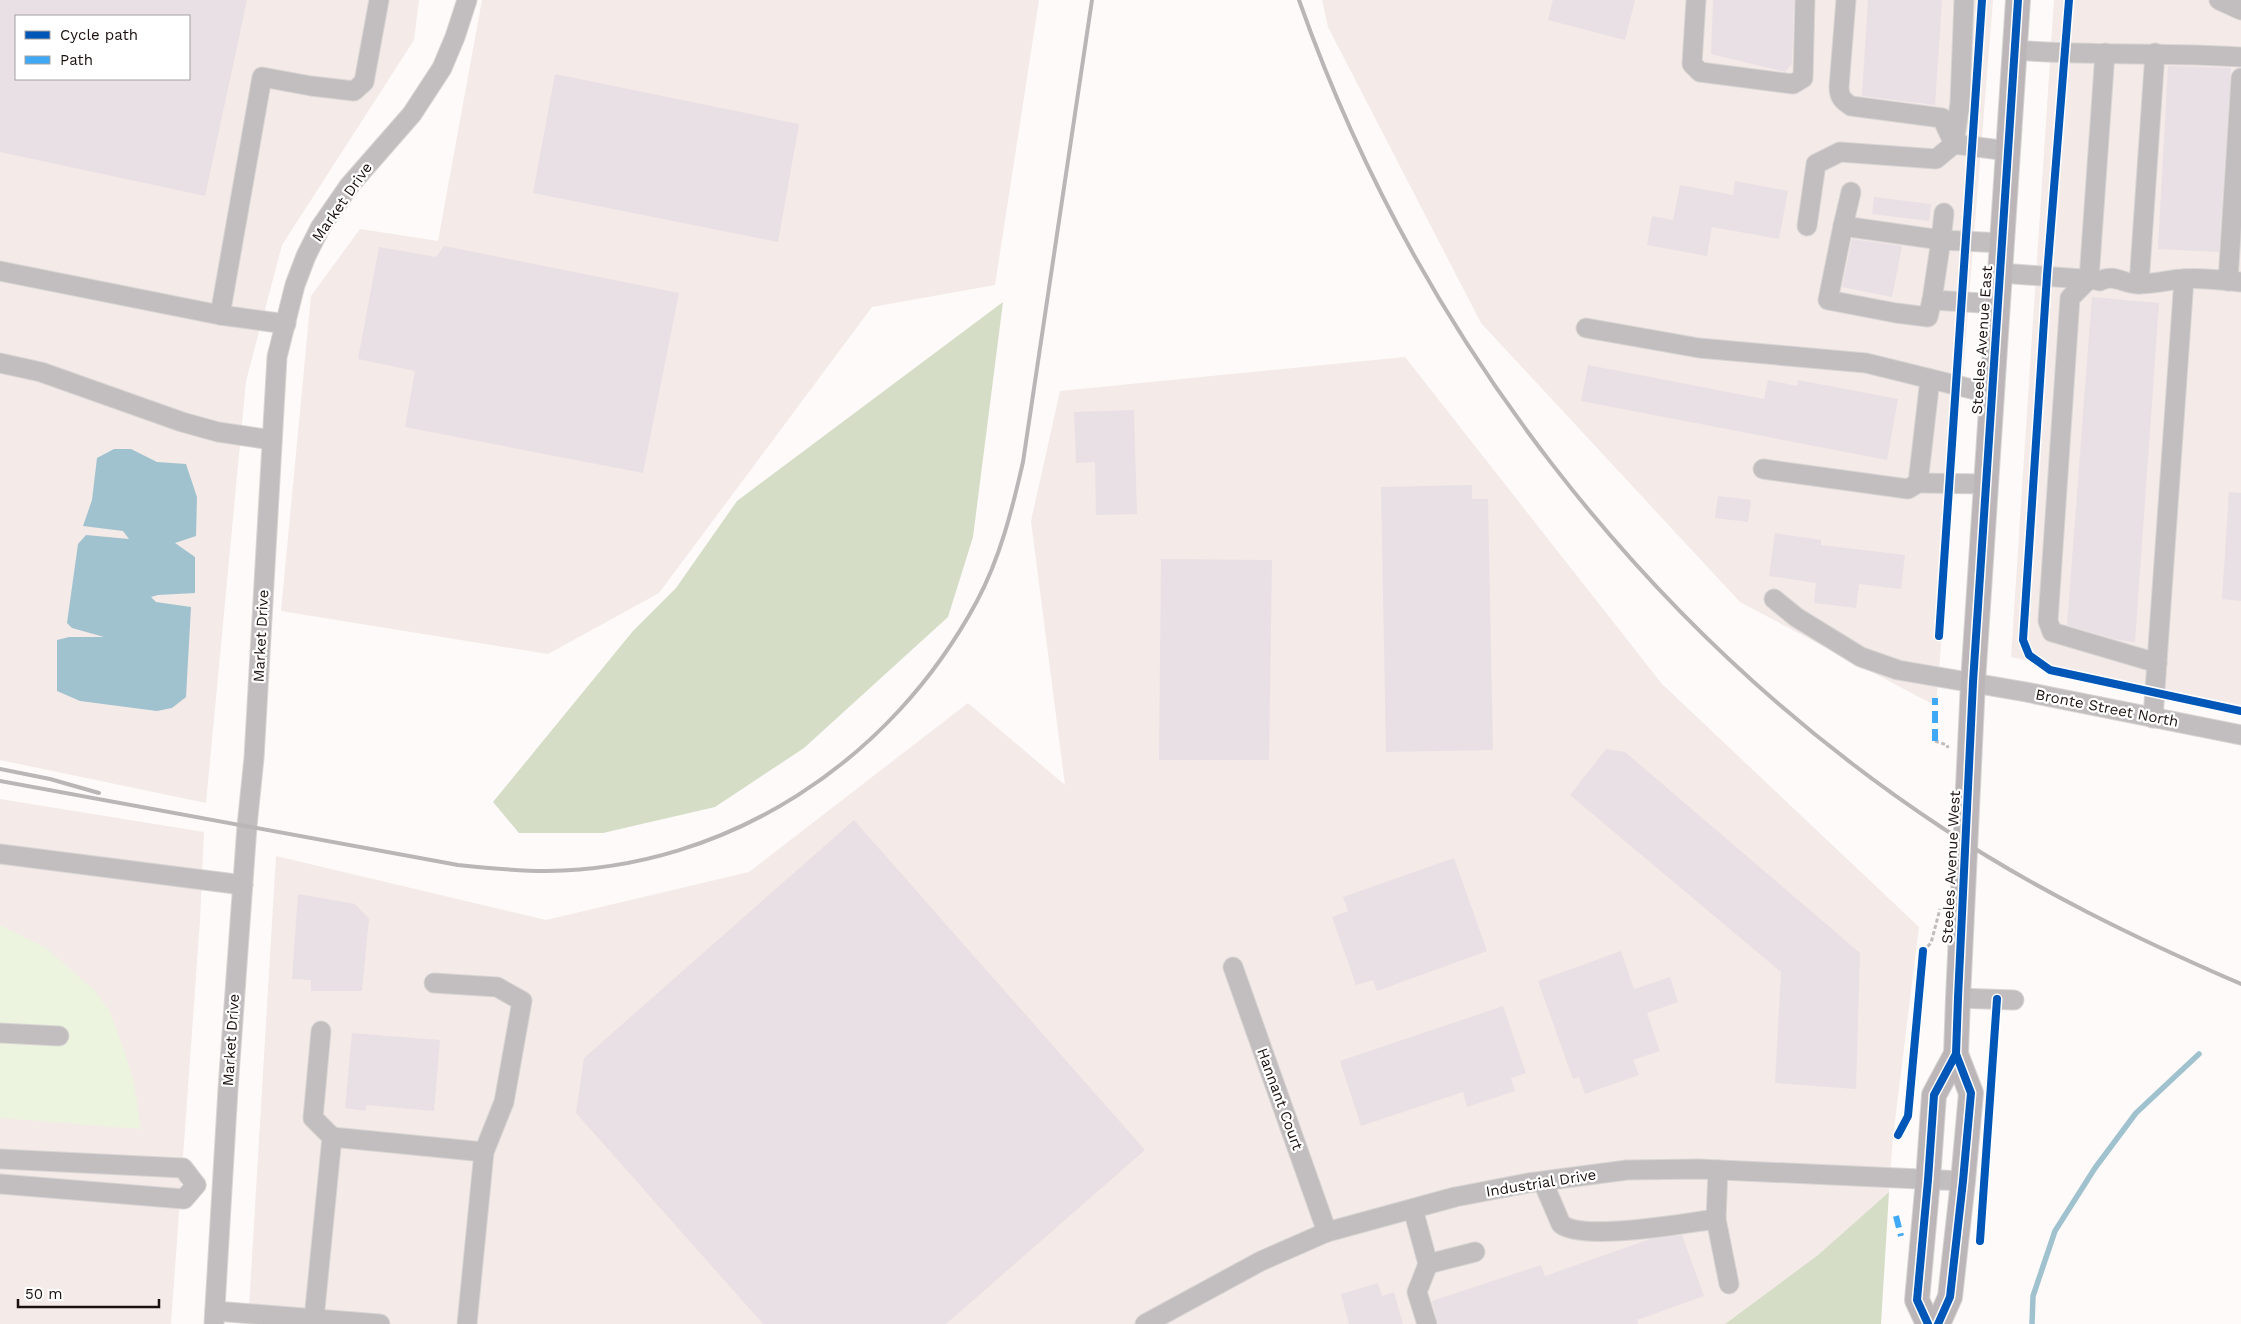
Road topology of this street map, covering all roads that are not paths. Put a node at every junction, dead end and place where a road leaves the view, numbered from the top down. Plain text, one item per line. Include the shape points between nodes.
1 (379, 0) edge
2 (466, 0) edge
3 (1696, 0) edge
4 (1805, 0) edge
5 (1846, 0) edge
6 (1964, 0) edge
7 (2018, 0) edge
8 (2219, 0) edge
9 (2241, 10) edge
10 (2015, 50) junction
11 (2155, 53) junction
12 (2105, 54) junction
13 (2241, 57) edge
14 (2241, 78) edge
15 (1954, 144) junction
16 (2008, 151) junction
17 (1851, 192) dead end
18 (1944, 213) dead end
19 (1807, 226) dead end
20 (1843, 226) junction
21 (1941, 240) junction
22 (2003, 243) junction
23 (0, 272) edge
24 (2000, 273) junction
25 (2184, 279) junction
26 (2095, 280) junction
27 (2235, 281) edge
28 (2133, 284) junction
29 (1932, 300) junction
30 (1999, 304) junction
31 (220, 315) junction
32 (286, 324) junction
33 (1586, 328) dead end
34 (0, 363) edge
35 (1930, 379) junction
36 (1992, 394) junction
37 (272, 440) junction
38 (1763, 469) dead end
39 (1918, 483) junction
40 (1986, 484) junction
41 (1774, 599) dead end
42 (2157, 663) junction
43 (1973, 682) junction
44 (2153, 718) junction
45 (2241, 735) edge
46 (0, 854) edge
47 (242, 886) junction
48 (1233, 966) dead end
49 (434, 984) dead end
50 (1958, 998) junction
51 (2014, 1000) dead end
52 (321, 1031) dead end
53 (0, 1033) edge
54 (59, 1036) dead end
55 (1956, 1054) junction
56 (332, 1137) junction
57 (484, 1152) junction
58 (0, 1159) edge
59 (1718, 1170) junction
60 (1928, 1180) junction
61 (1963, 1181) junction
62 (1543, 1182) junction
63 (0, 1184) edge
64 (196, 1186) junction
65 (222, 1187) junction
66 (1413, 1209) junction
67 (1716, 1219) junction
68 (1327, 1232) junction
69 (1475, 1252) dead end
70 (1428, 1264) junction
71 (1729, 1284) dead end
72 (214, 1317) edge
73 (314, 1319) junction
74 (380, 1324) edge
75 (467, 1324) edge
76 (1145, 1324) edge
77 (1427, 1324) edge
78 (1928, 1324) edge
79 (1938, 1324) edge

1 - 31 street via 364,82 354,91 262,76
2 - 32 street, Market Drive via 442,68 412,114 350,186 320,228 295,285
3 - 4 street via 1692,64 1700,72 1793,84 1803,78
5 - 15 street via 1839,87 1839,95 1844,102 1851,106 1942,118
6 - 15 street via 1960,103
7 - 10 main road, Steeles Avenue East
8 - 9 street
10 - 12 street
10 - 16 main road, Steeles Avenue East
11 - 12 street
11 - 13 street
11 - 28 street
12 - 26 street
14 - 27 street
15 - 16 street
15 - 19 street via 1936,159 1840,152 1816,164
16 - 22 main road, Steeles Avenue East
17 - 20 street
18 - 21 street
20 - 21 street
20 - 29 street via 1828,300 1928,317
21 - 22 street
21 - 29 street
22 - 24 main road, Steeles Avenue East
23 - 31 street
24 - 26 street
24 - 30 main road, Steeles Avenue East
25 - 27 street
25 - 28 street
25 - 42 street
26 - 28 street via 2106,286
26 - 42 street via 2070,298 2048,621 2052,632
29 - 30 street
30 - 36 main road, Steeles Avenue East
31 - 32 street
32 - 37 street, Market Drive via 277,357
33 - 35 street via 1700,348 1866,362
34 - 37 street via 46,373 218,432
35 - 36 street
35 - 39 street
36 - 40 main road, Steeles Avenue East
37 - 47 street, Market Drive via 254,758
38 - 39 street via 1908,489
39 - 40 street
40 - 43 main road, Steeles Avenue East
41 - 43 street, Bronte Street North via 1796,617 1861,657 1898,670
42 - 44 street
43 - 44 street, Bronte Street North
43 - 50 main road, Steeles Avenue West
44 - 45 street, Bronte Street North
46 - 47 street
47 - 65 street, Market Drive
48 - 68 street, Hannant Court
49 - 57 street via 497,987 522,1000 504,1102
50 - 51 street
50 - 55 main road, Steeles Avenue West
52 - 56 street via 313,1118
53 - 54 street
55 - 60 main road, Steeles Avenue West via 1934,1095
55 - 61 main road, Steeles Avenue West via 1971,1093
56 - 57 street
56 - 73 street
57 - 75 street
58 - 64 street via 183,1168
59 - 60 street, Industrial Drive
59 - 62 street, Industrial Drive via 1627,1170
59 - 67 street
60 - 61 street, Industrial Drive
60 - 78 main road, Steeles Avenue West via 1917,1300
61 - 79 main road, Steeles Avenue West via 1950,1296
62 - 66 street, Industrial Drive via 1455,1197
62 - 67 street via 1561,1224 1575,1231 1605,1232
63 - 64 street via 184,1199
64 - 65 street
65 - 72 street, Market Drive
66 - 68 street, Industrial Drive
66 - 70 street
67 - 71 street
68 - 76 street, Industrial Drive via 1261,1261
69 - 70 street
70 - 77 street via 1417,1292
72 - 73 street
73 - 74 street

